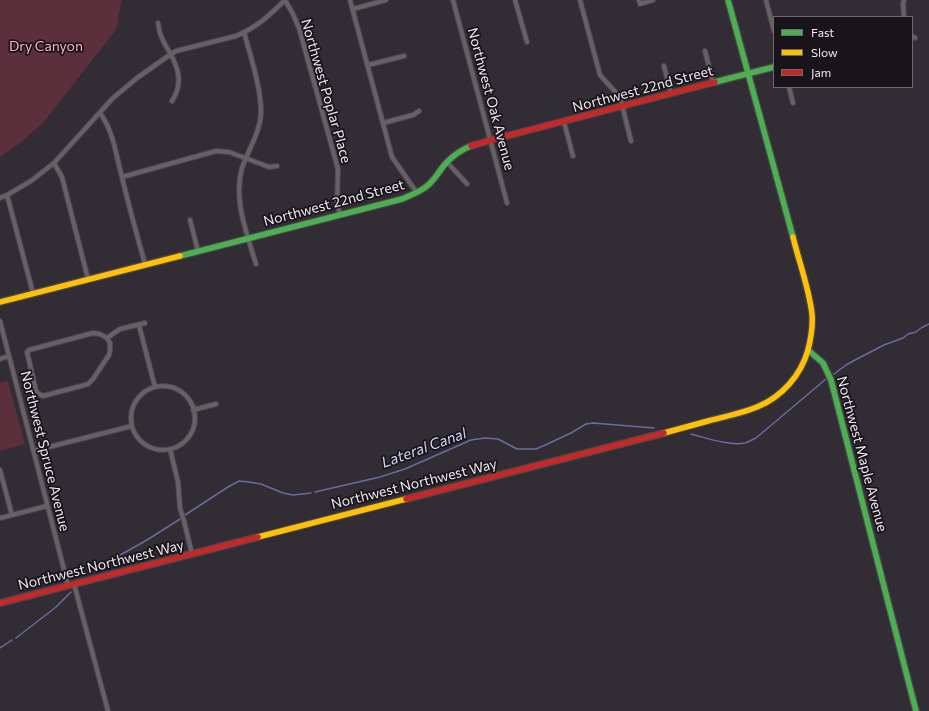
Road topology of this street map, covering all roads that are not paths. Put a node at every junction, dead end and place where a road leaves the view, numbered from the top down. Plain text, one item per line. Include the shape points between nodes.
1 (285, 0) edge
2 (350, 0) edge
3 (386, 0) edge
4 (453, 0) edge
5 (515, 0) edge
6 (580, 0) edge
7 (653, 0) edge
8 (728, 0) edge
9 (766, 0) edge
10 (904, 0) edge
11 (639, 2) edge
12 (353, 9) junction
13 (904, 16) edge
14 (158, 23) dead end
15 (773, 27) edge
16 (244, 32) junction
17 (527, 42) dead end
18 (705, 51) dead end
19 (171, 54) junction
20 (404, 56) dead end
21 (368, 65) junction
22 (664, 66) dead end
23 (773, 67) edge
24 (749, 73) junction
25 (713, 82) junction
26 (789, 88) edge
27 (671, 94) junction
28 (172, 101) dead end
29 (793, 103) dead end
30 (622, 107) junction
31 (419, 111) dead end
32 (100, 113) junction
33 (564, 122) junction
34 (383, 123) junction
35 (491, 140) junction
36 (631, 141) dead end
37 (573, 156) dead end
38 (247, 158) junction
39 (447, 162) junction
40 (54, 164) junction
41 (277, 166) dead end
42 (122, 177) junction
43 (467, 184) dead end
44 (417, 193) junction
45 (7, 195) junction
46 (0, 198) edge
47 (507, 204) dead end
48 (340, 215) junction
49 (190, 220) dead end
50 (248, 238) junction
51 (198, 251) junction
52 (145, 264) junction
53 (256, 264) dead end
54 (88, 279) junction
55 (33, 293) junction
56 (0, 302) edge
57 (0, 321) edge
58 (146, 323) dead end
59 (139, 325) junction
60 (107, 338) junction
61 (808, 350) junction
62 (9, 356) junction
63 (0, 358) edge
64 (155, 387) junction
65 (216, 404) dead end
66 (193, 410) junction
67 (132, 426) junction
68 (170, 449) junction
69 (33, 451) junction
70 (0, 470) edge
71 (48, 506) junction
72 (12, 515) junction
73 (0, 518) edge
74 (192, 554) junction
75 (71, 585) junction
76 (0, 603) edge
77 (108, 711) edge
78 (916, 711) edge

1 - 16 street via 256,26
1 - 48 street, Northwest Poplar Place via 299,28 338,169 337,203
2 - 12 street
3 - 12 street
4 - 35 street, Northwest Oak Avenue
5 - 17 street
6 - 30 street via 600,75 620,97
7 - 11 street
8 - 24 street
9 - 15 street
10 - 13 street
12 - 21 street
14 - 19 street via 163,42
16 - 19 street
16 - 38 street via 258,89 261,115
18 - 25 street
19 - 28 street via 179,75 176,95
19 - 32 street via 136,78
20 - 21 street
21 - 34 street
22 - 27 street
23 - 24 street, Northwest 22nd Street
24 - 25 street, Northwest 22nd Street
24 - 61 street via 808,294 812,314
25 - 27 street, Northwest 22nd Street
26 - 29 street
27 - 30 street, Northwest 22nd Street
30 - 33 street, Northwest 22nd Street
30 - 36 street
31 - 34 street
32 - 40 street
32 - 42 street via 110,131
33 - 35 street, Northwest 22nd Street
33 - 37 street
34 - 44 street via 392,157
35 - 39 street, Northwest 22nd Street via 466,148
35 - 47 street, Northwest Oak Avenue
38 - 41 street via 269,167
38 - 42 street via 216,151
38 - 50 street via 242,169 240,196
39 - 43 street
39 - 44 street, Northwest 22nd Street via 428,186
40 - 45 street
40 - 54 street via 62,177
42 - 52 street
44 - 48 street, Northwest 22nd Street
45 - 46 street
45 - 55 street
48 - 50 street, Northwest 22nd Street
49 - 51 street
50 - 51 street, Northwest 22nd Street
50 - 53 street
51 - 52 street, Northwest 22nd Street
52 - 54 street, Northwest 22nd Street
54 - 55 street, Northwest 22nd Street
55 - 56 street, Northwest 22nd Street
57 - 62 street, Northwest Spruce Avenue
58 - 59 street
59 - 60 street via 120,329
59 - 64 street
60 - 60 street via 110,343 108,355 88,384 43,396 36,391 27,357 29,350 93,333
61 - 74 street, Northwest Northwest Way via 797,375 788,386 766,403 753,409
61 - 78 street, Northwest Maple Avenue via 823,364 831,380
62 - 63 street
62 - 69 street, Northwest Spruce Avenue
64 - 66 street via 166,386 176,389 184,394
64 - 67 street via 147,390 134,404 131,413
65 - 66 street
66 - 68 street via 194,425 190,435
67 - 68 street via 134,434 146,445 162,450
67 - 69 street
68 - 74 street via 178,482 180,508
69 - 71 street, Northwest Spruce Avenue
70 - 72 street
71 - 72 street
71 - 75 street, Northwest Spruce Avenue
72 - 73 street
74 - 75 street, Northwest Northwest Way
75 - 76 street, Northwest Northwest Way
75 - 77 street, Northwest Spruce Avenue

